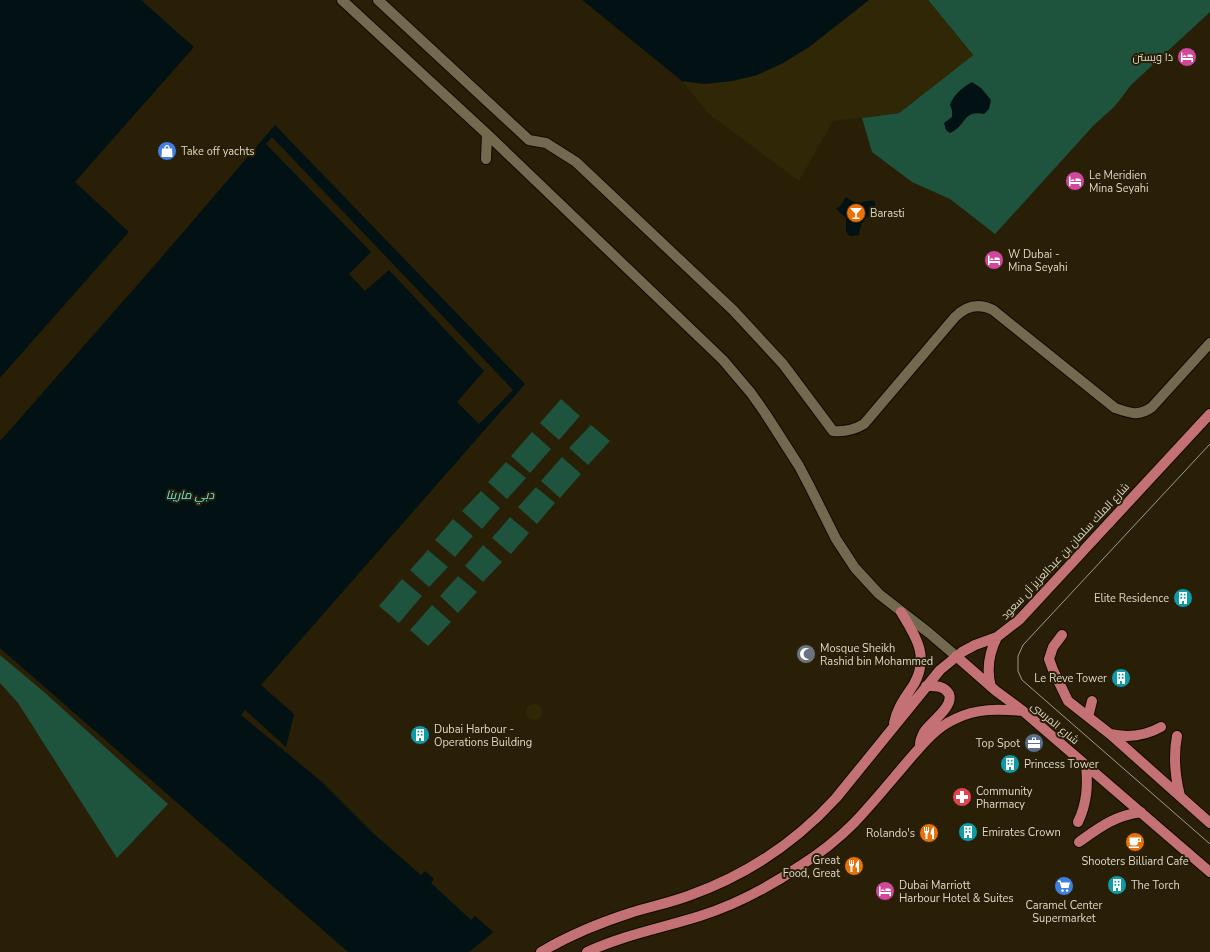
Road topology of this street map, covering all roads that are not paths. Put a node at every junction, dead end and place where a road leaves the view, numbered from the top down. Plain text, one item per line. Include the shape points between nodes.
1 (342, 0) edge
2 (378, 0) edge
3 (487, 134) junction
4 (486, 159) dead end
5 (1210, 343) edge
6 (1210, 414) edge
7 (1205, 425) edge
8 (901, 612) junction
9 (1062, 635) dead end
10 (997, 637) junction
11 (956, 656) junction
12 (926, 686) junction
13 (991, 687) junction
14 (1092, 701) dead end
15 (1023, 711) junction
16 (1088, 717) junction
17 (894, 727) junction
18 (1161, 727) dead end
19 (1110, 734) junction
20 (1177, 736) dead end
21 (919, 748) junction
22 (1086, 765) junction
23 (1180, 796) junction
24 (1141, 812) junction
25 (1078, 822) dead end
26 (1210, 823) edge
27 (1079, 842) dead end
28 (1210, 872) edge
29 (541, 952) edge
30 (587, 952) edge

1 - 3 street
2 - 5 street via 529,140 546,143 576,162 733,310 783,364 834,430 853,430 864,424 955,317 970,307 982,306 993,310 1115,408 1132,414 1143,413 1152,407
3 - 4 street
3 - 8 street via 731,369 765,413 799,466 827,524 845,554 866,581
6 - 7 main road, شارع الملك سلمان بن عبدالعزيز آل سعود
7 - 10 main road, شارع الملك سلمان بن عبدالعزيز آل سعود via 1026,614
8 - 11 street
8 - 17 main road via 918,641 921,662 917,677 899,707
9 - 16 main road via 1048,659 1068,700
10 - 11 main road, شارع الملك سلمان بن عبدالعزيز آل سعود
10 - 13 main road via 988,662
11 - 12 main road, شارع الملك سلمان بن عبدالعزيز آل سعود
11 - 13 main road, شارع المرسى
12 - 17 main road, شارع الملك سلمان بن عبدالعزيز آل سعود
12 - 21 main road via 944,688 950,700 948,706 924,732
13 - 15 main road, شارع المرسى
14 - 16 main road
15 - 21 main road via 987,710 966,714 944,725
15 - 22 main road, شارع المرسى
16 - 19 main road
17 - 29 main road, شارع الملك سلمان بن عبدالعزيز آل سعود via 836,798 808,827 776,852 706,889 608,921
18 - 19 main road via 1136,736
19 - 23 main road
20 - 23 main road via 1174,770
21 - 30 main road via 853,824 781,878 742,900 701,916 633,934
22 - 24 main road, شارع المرسى
22 - 25 main road via 1086,798
23 - 26 main road
24 - 27 main road via 1110,821
24 - 28 main road, شارع المرسى

